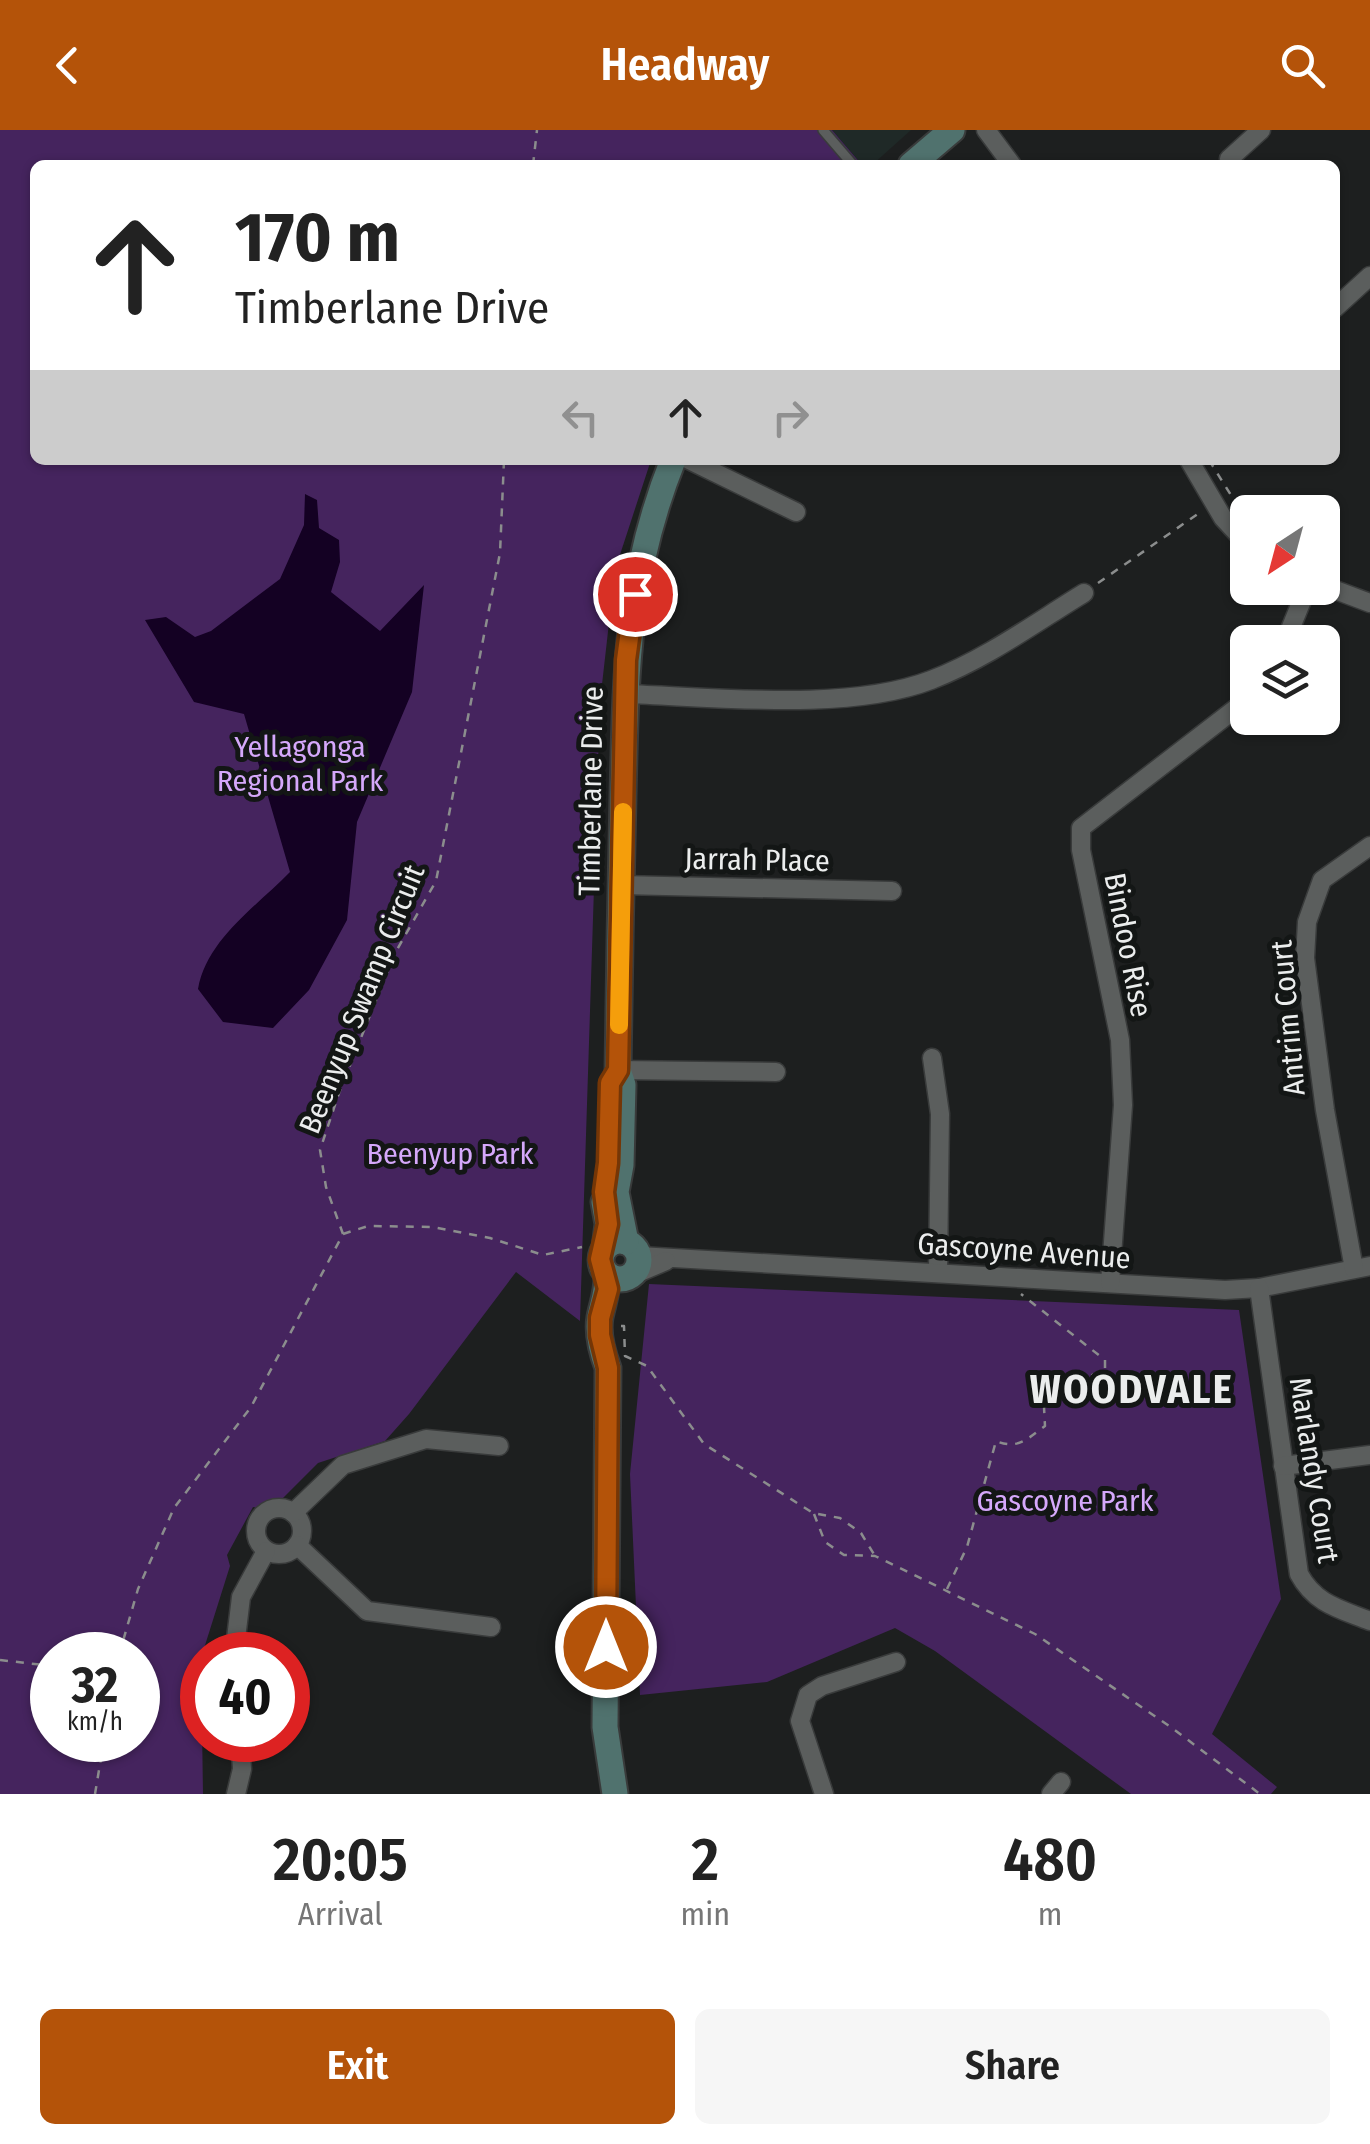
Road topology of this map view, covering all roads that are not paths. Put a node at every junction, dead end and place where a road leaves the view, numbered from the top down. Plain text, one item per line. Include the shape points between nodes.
1 (824, 130) edge
2 (952, 130) edge
3 (986, 130) edge
4 (1261, 130) edge
5 (1229, 159) dead end
6 (849, 160) edge
7 (917, 160) edge
8 (1008, 160) edge
9 (1370, 276) edge
10 (1340, 303) edge
11 (672, 465) edge
12 (699, 465) edge
13 (1191, 465) edge
14 (796, 512) dead end
15 (1230, 523) edge
16 (1340, 592) edge
17 (1084, 593) road end
18 (1370, 603) edge
19 (626, 694) junction
20 (1230, 713) edge
21 (1370, 846) edge
22 (621, 885) junction
23 (892, 891) dead end
24 (932, 1058) dead end
25 (618, 1070) junction
26 (776, 1072) dead end
27 (618, 1260) junction
28 (1362, 1267) edge
29 (938, 1272) junction
30 (1110, 1283) junction
31 (1259, 1288) junction
32 (499, 1446) dead end
33 (1370, 1456) edge
34 (1283, 1466) junction
35 (292, 1514) junction
36 (297, 1545) junction
37 (266, 1550) junction
38 (1370, 1621) edge
39 (491, 1627) dead end
40 (237, 1632) edge
41 (896, 1662) dead end
42 (242, 1762) edge
43 (236, 1794) edge
44 (615, 1794) edge
45 (824, 1794) edge

1 - 6 lane
2 - 7 street
3 - 8 street
4 - 5 street
9 - 10 street
11 - 19 street, Timberlane Drive via 639,570
12 - 14 street
13 - 15 street
16 - 18 street
17 - 19 street via 965,666 926,682 803,700
19 - 22 street, Timberlane Drive
20 - 30 street, Bindoo Rise via 1081,828 1120,1056 1123,1105
21 - 28 street, Antrim Court via 1322,880 1307,922 1305,958 1325,1110
22 - 23 street, Jarrah Place
22 - 25 street, Timberlane Drive
24 - 29 street via 940,1114
25 - 26 street
25 - 27 street, Timberlane Drive via 610,1083 604,1192
27 - 29 street, Gascoyne Avenue
27 - 44 street, Timberlane Drive via 599,1324 608,1368 605,1727
28 - 31 street, Gascoyne Avenue
29 - 30 street, Gascoyne Avenue
30 - 31 street, Gascoyne Avenue
31 - 34 street, Marlandy Court
32 - 35 street via 426,1439 344,1465
33 - 34 street
34 - 38 street, Marlandy Court via 1306,1587 1323,1603
35 - 36 street via 301,1526
35 - 37 street via 276,1509 262,1516 256,1530
36 - 37 street via 284,1554
36 - 39 street via 367,1612
37 - 40 street via 241,1597
41 - 45 street via 808,1695 800,1721
42 - 43 street

